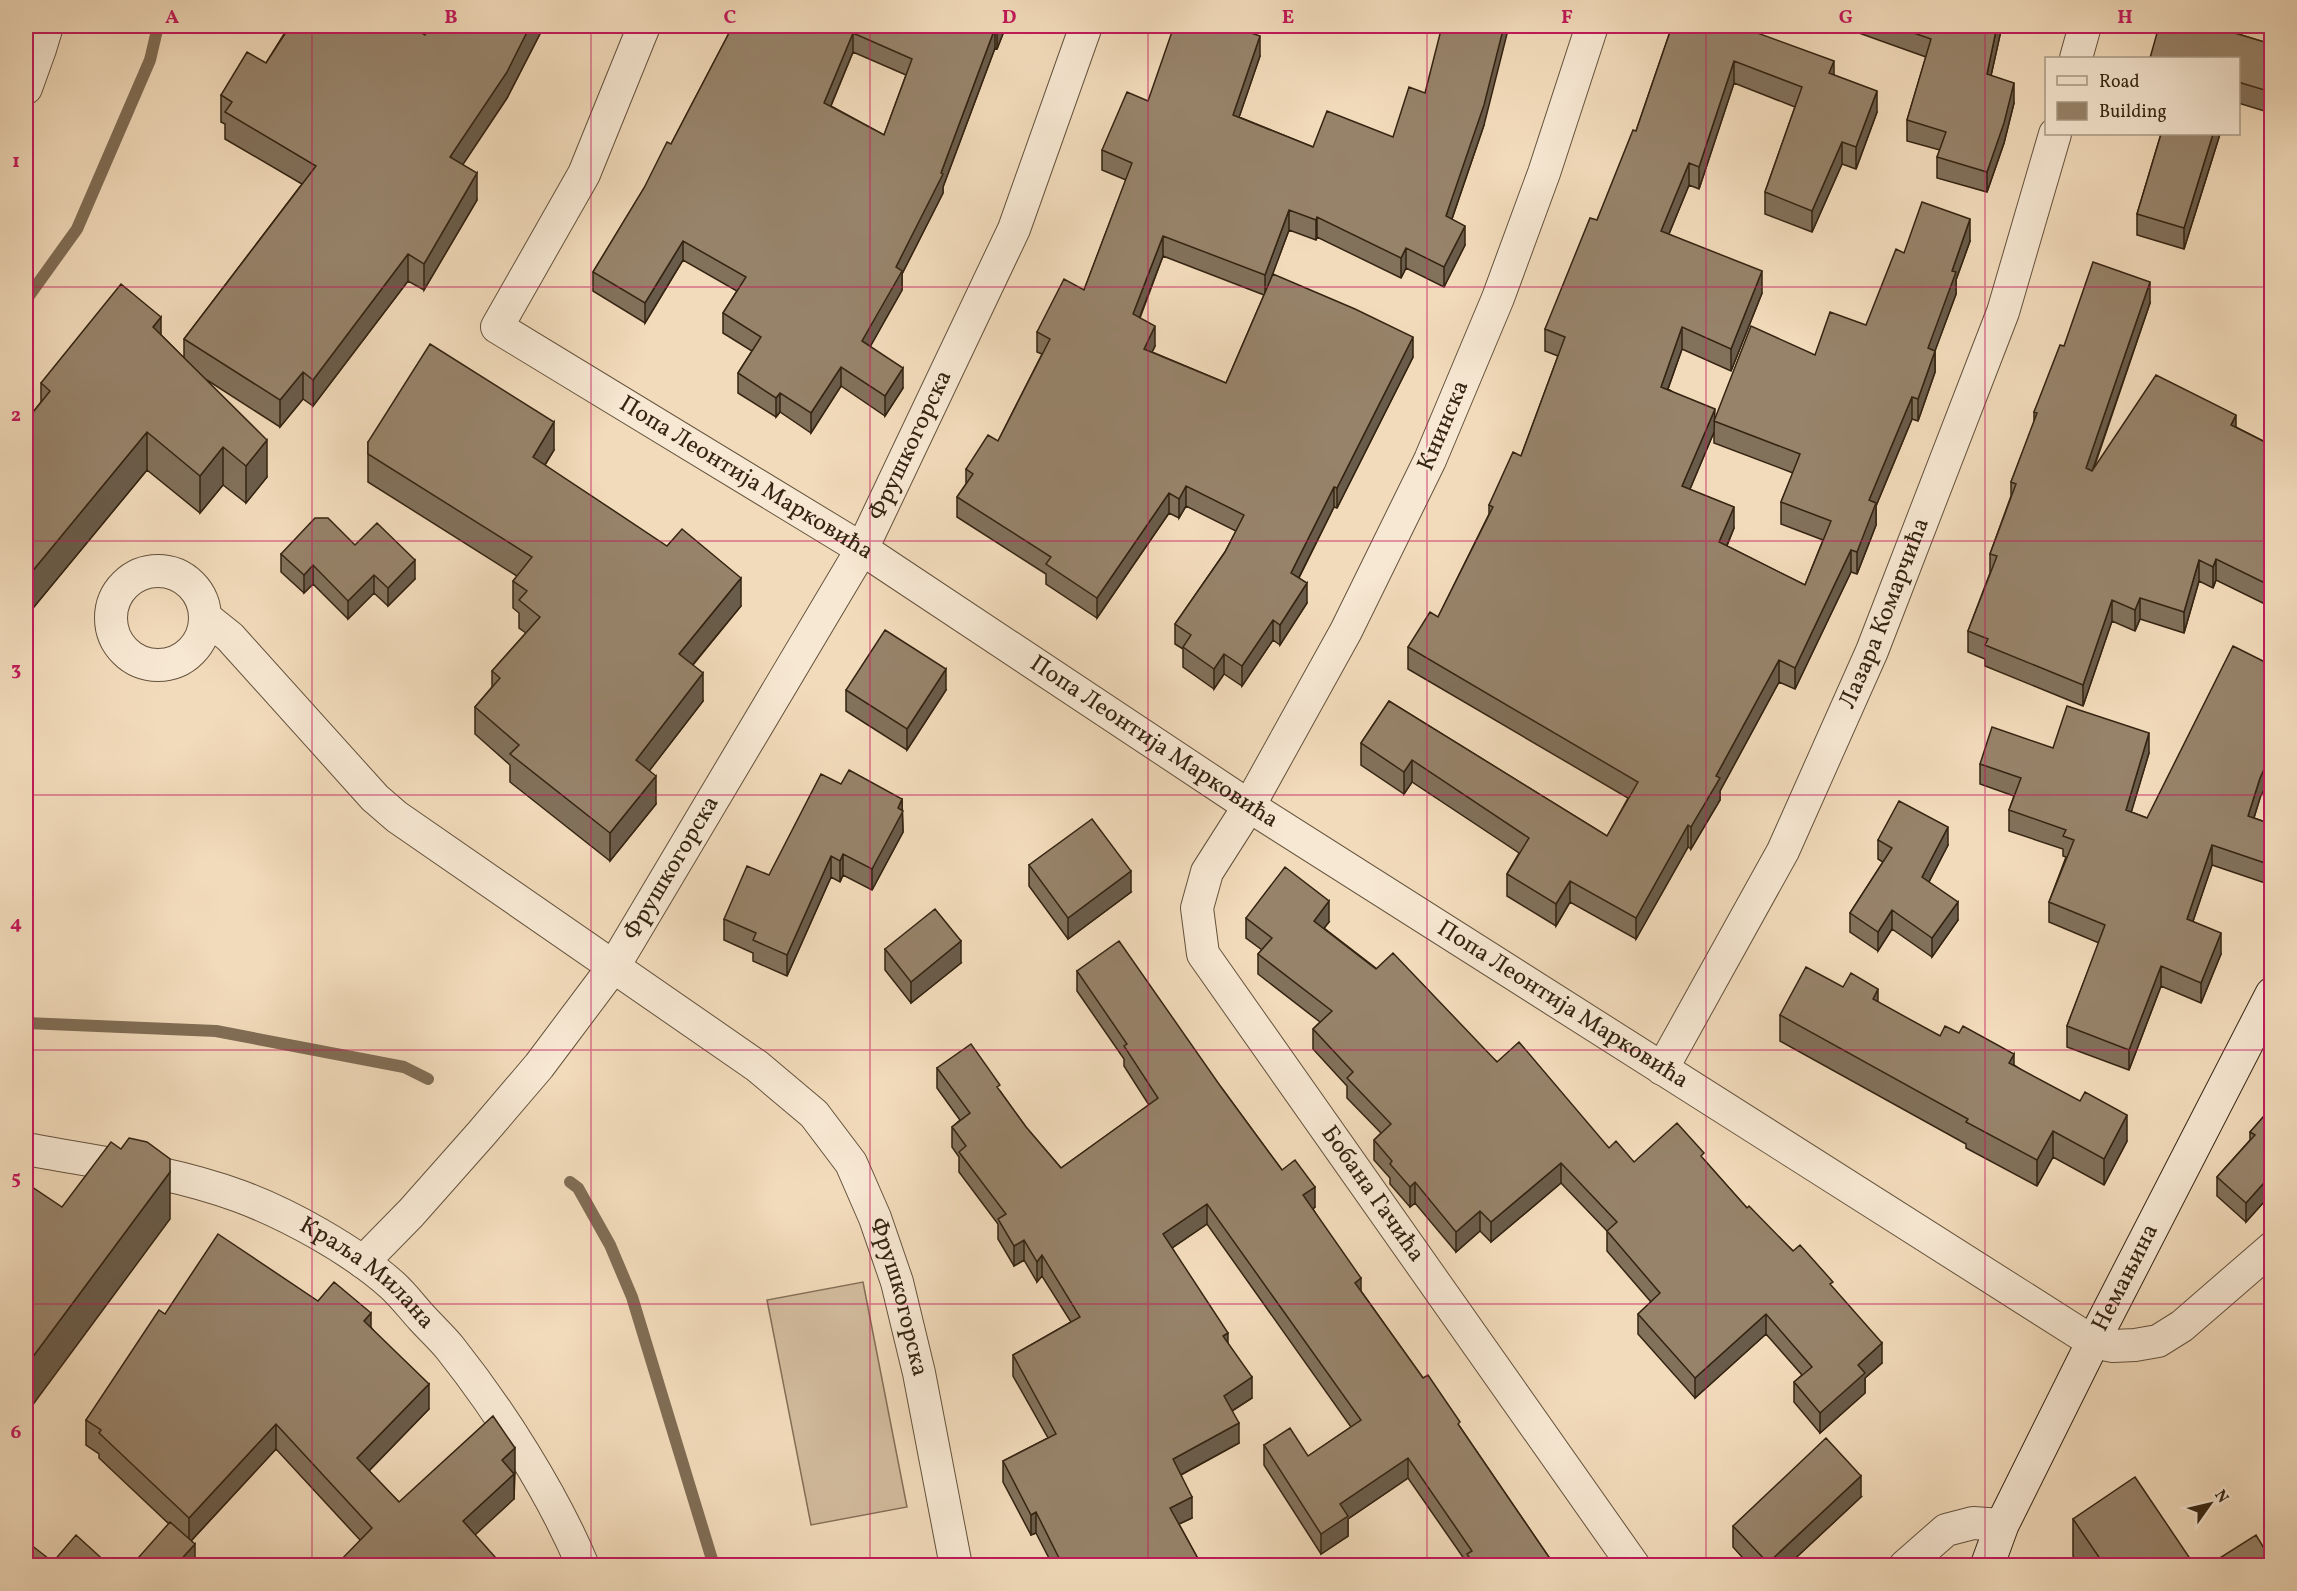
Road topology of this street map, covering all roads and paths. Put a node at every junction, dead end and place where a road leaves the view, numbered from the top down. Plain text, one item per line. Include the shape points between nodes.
1 (47, 26) edge
2 (644, 26) edge
3 (1086, 26) edge
4 (1592, 26) edge
5 (2085, 26) edge
6 (2076, 57) edge
7 (26, 88) edge
8 (2055, 135) edge
9 (862, 549) junction
10 (206, 617) dead end
11 (1249, 806) junction
12 (614, 966) junction
13 (2271, 994) edge
14 (1662, 1069) junction
15 (26, 1149) edge
16 (2271, 1248) edge
17 (363, 1262) junction
18 (2093, 1342) junction
19 (2002, 1525) junction
20 (583, 1566) edge
21 (956, 1566) edge
22 (1634, 1566) edge
23 (1905, 1566) edge
24 (1987, 1566) edge

1 - 7 street
2 - 9 street, Попа Леонтија Марковића via 584,174 497,327
3 - 9 street, Фрушкогорска via 1014,229
4 - 11 street, Книнска via 1498,297 1430,460 1346,631
5 - 6 street
8 - 14 street, Лазара Комарчића via 2003,312 1872,651 1783,851
9 - 11 street, Попа Леонтија Марковића
9 - 12 street, Фрушкогорска
10 - 12 street, Фрушкогорска via 230,637 375,798 397,817
11 - 14 street, Попа Леонтија Марковића
11 - 22 street, Бобана Гачића via 1208,872 1197,908 1203,954
12 - 17 street, Фрушкогорска via 482,1134
12 - 21 street, Фрушкогорска via 758,1066 814,1114 851,1163 897,1282 919,1373
13 - 18 street, Немањина
14 - 18 street, Попа Леонтија Марковића
15 - 17 street, Краља Милана via 145,1171 239,1197 300,1225
16 - 18 street via 2182,1326 2158,1341 2113,1346
17 - 20 street, Краља Милана via 394,1286 473,1379 528,1461
18 - 19 street, Немањина
19 - 23 street via 1973,1522 1946,1530
19 - 24 street, Немањина

